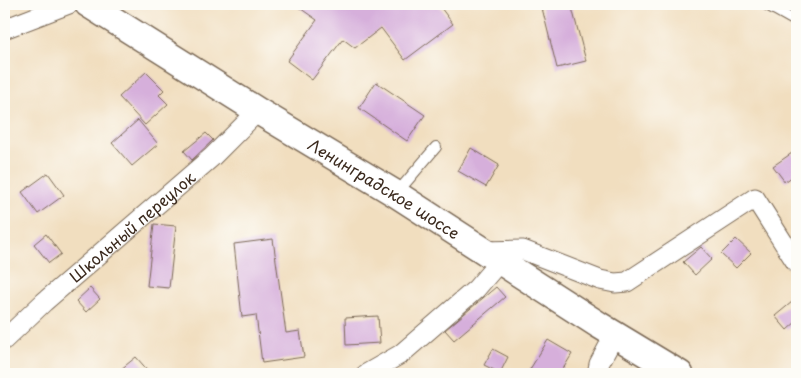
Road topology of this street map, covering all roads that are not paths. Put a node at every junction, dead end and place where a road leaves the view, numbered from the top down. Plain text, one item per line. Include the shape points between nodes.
1 (69, 4) edge
2 (88, 4) edge
3 (765, 4) edge
4 (797, 22) edge
5 (4, 29) edge
6 (258, 111) junction
7 (436, 146) dead end
8 (396, 194) junction
9 (492, 256) junction
10 (797, 264) edge
11 (615, 334) junction
12 (4, 340) edge
13 (366, 374) edge
14 (597, 374) edge
15 (680, 374) edge

1 - 5 street
2 - 6 main road, Ленинградское шоссе
3 - 4 lane
6 - 8 main road, Ленинградское шоссе
6 - 12 street, Школьный переулок via 212,157
7 - 8 lane
8 - 9 main road, Ленинградское шоссе
9 - 10 street via 523,250 600,280 615,284 628,282 755,198
9 - 11 main road, Ленинградское шоссе
9 - 13 street via 476,289 401,354
11 - 14 street
11 - 15 main road, Ленинградское шоссе

